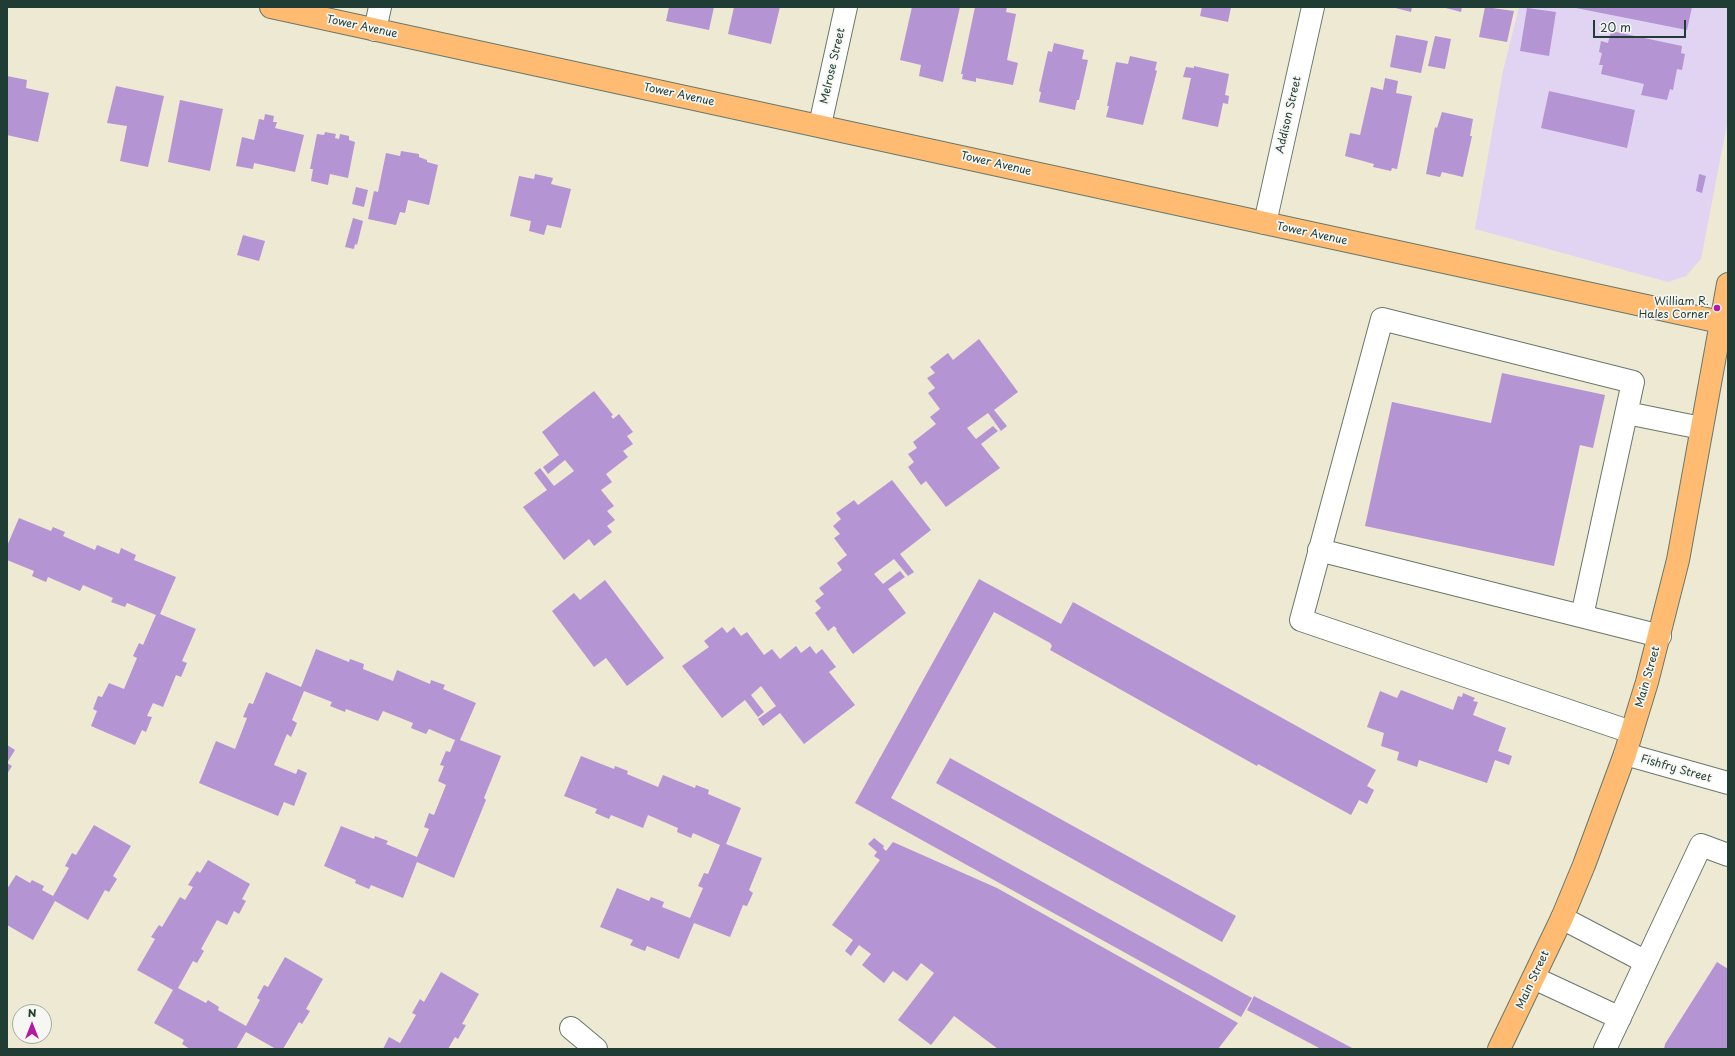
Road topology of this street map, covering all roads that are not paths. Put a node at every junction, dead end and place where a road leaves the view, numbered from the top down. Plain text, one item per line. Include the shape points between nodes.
1 (271, 7) edge
2 (380, 7) edge
3 (846, 7) edge
4 (1313, 7) edge
5 (375, 30) junction
6 (820, 125) junction
7 (1265, 223) junction
8 (1728, 284) edge
9 (1720, 322) junction
10 (1627, 413) junction
11 (1701, 428) junction
12 (1319, 550) junction
13 (1582, 616) junction
14 (1660, 636) junction
15 (1631, 732) junction
16 (1625, 754) junction
17 (1728, 783) edge
18 (1728, 855) edge
19 (1562, 918) junction
20 (1646, 962) junction
21 (1534, 978) junction
22 (1620, 1018) junction
23 (571, 1028) dead end
24 (596, 1049) edge
25 (1499, 1049) edge
26 (1605, 1049) edge

1 - 5 main road, Tower Avenue
2 - 5 street
3 - 6 street, Melrose Street
4 - 7 street, Addison Street
5 - 6 main road, Tower Avenue
6 - 7 main road, Tower Avenue
7 - 9 main road, Tower Avenue
8 - 9 main road, Main Street
9 - 11 main road, Main Street
10 - 11 street
10 - 12 street via 1633,382 1382,319
10 - 13 street
11 - 14 main road, Main Street via 1678,560
12 - 13 street
12 - 15 street via 1301,620
13 - 14 street
14 - 15 main road, Main Street
15 - 16 main road, Main Street
16 - 17 street, Fishfry Street
16 - 19 main road, Main Street
18 - 20 street via 1702,845
19 - 20 street
19 - 21 main road, Main Street
20 - 22 street
21 - 22 street
21 - 25 main road, Main Street
22 - 26 street
23 - 24 street

